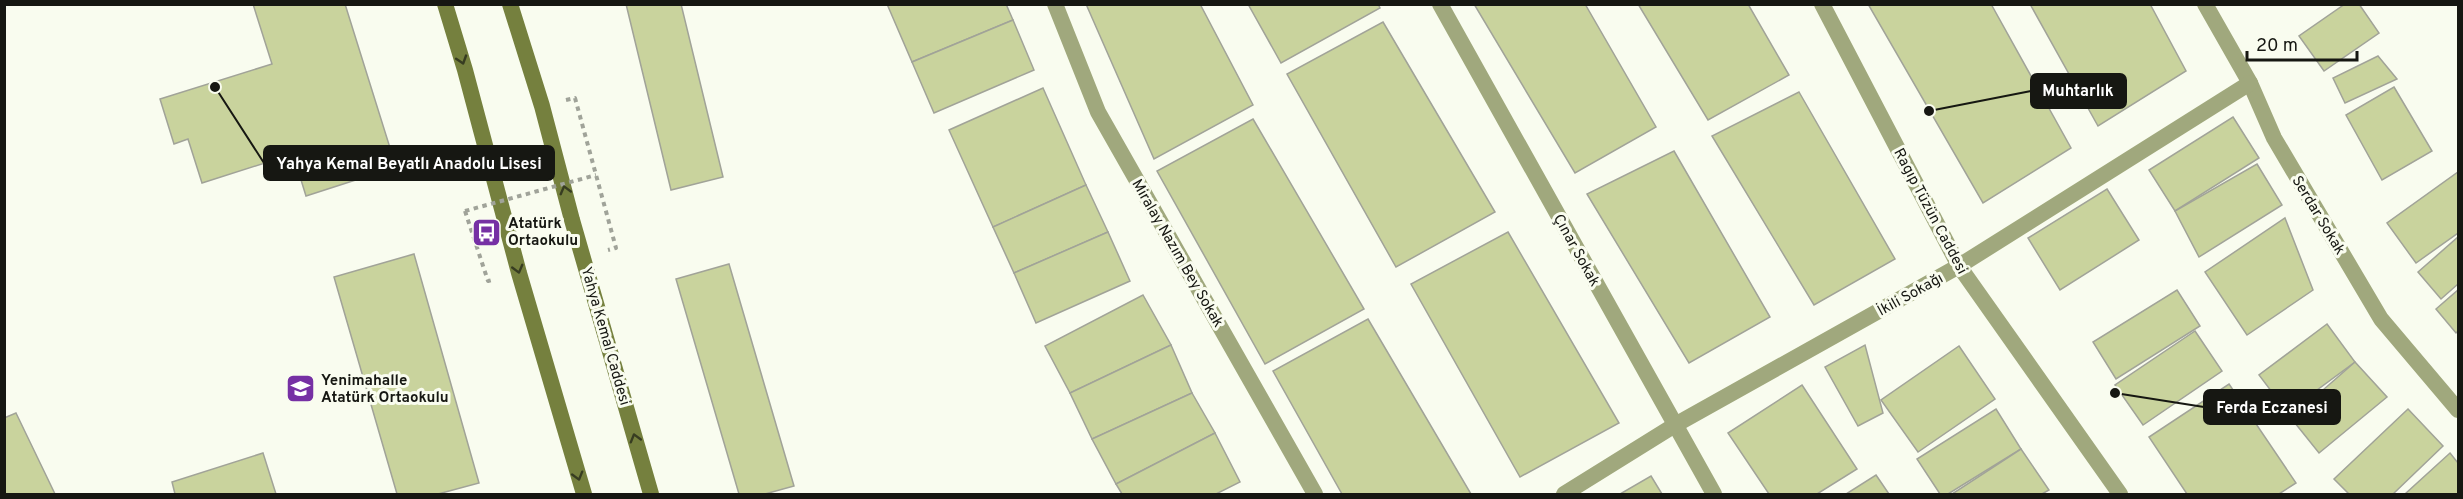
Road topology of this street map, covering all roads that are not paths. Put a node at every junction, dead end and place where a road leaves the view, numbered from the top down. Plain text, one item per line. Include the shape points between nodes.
1 (445, 4) edge
2 (510, 4) edge
3 (1055, 4) edge
4 (1440, 4) edge
5 (1822, 4) edge
6 (2205, 4) edge
7 (2250, 83) junction
8 (1959, 266) junction
9 (2458, 410) edge
10 (1675, 425) junction
11 (584, 495) edge
12 (651, 495) edge
13 (1315, 495) edge
14 (1564, 495) edge
15 (1714, 495) edge
16 (2120, 495) edge

1 -> 11 main road
12 -> 2 main road, Yahya Kemal Caddesi via 543,106
3 - 13 street, Miralay Nazım Bey Sokak via 1098,112
4 - 10 street, Çınar Sokak
5 - 8 street, Ragıp Tüzün Caddesi
6 - 7 street, Serdar Sokak
7 - 8 street, İkili Sokağı
7 - 9 street, Serdar Sokak via 2274,138 2381,319
8 - 10 street, İkili Sokağı
8 - 16 street, Ragıp Tüzün Caddesi
10 - 14 street, İkili Sokağı
10 - 15 street, Çınar Sokak

